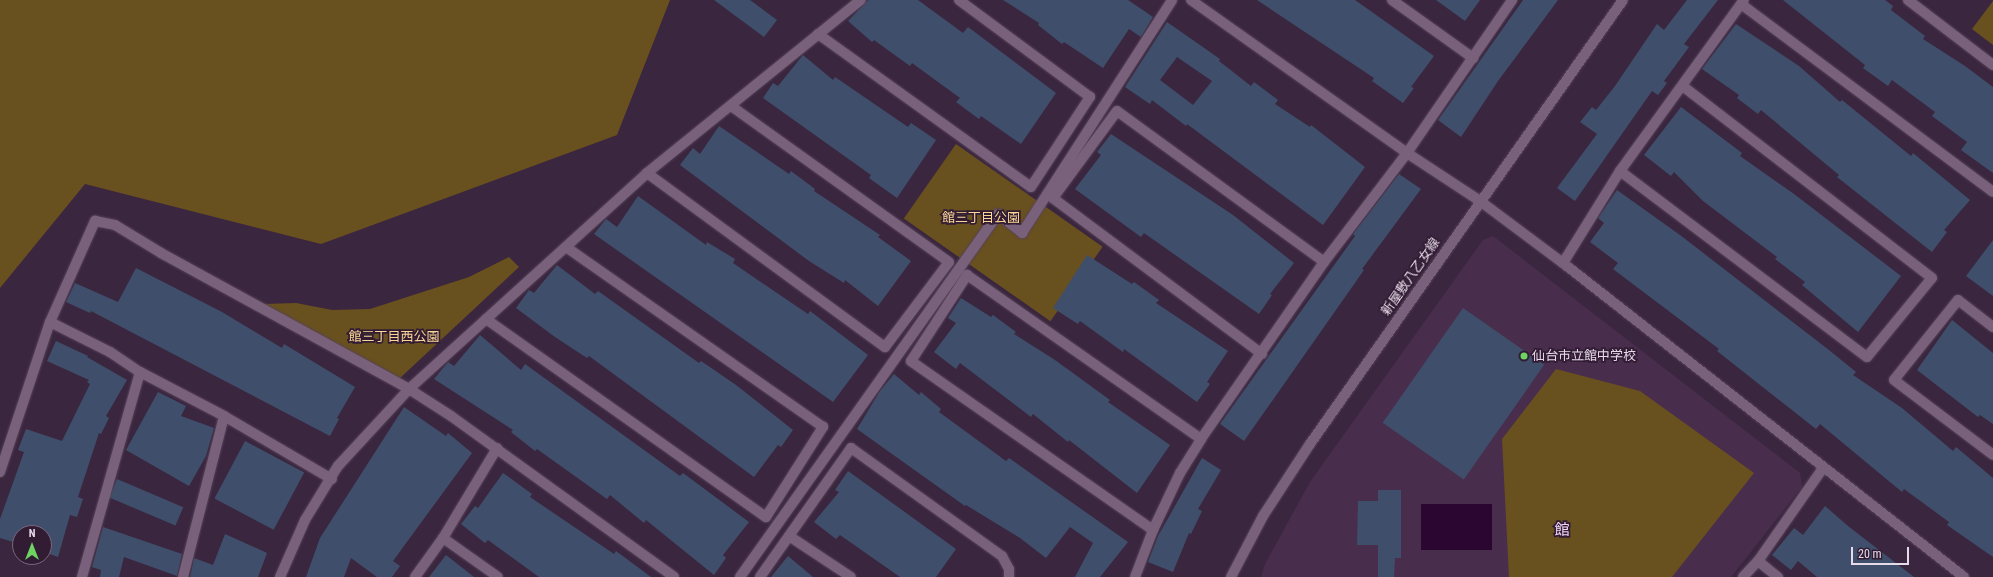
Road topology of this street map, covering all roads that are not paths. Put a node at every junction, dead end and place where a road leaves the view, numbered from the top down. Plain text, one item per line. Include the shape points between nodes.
1 (861, 0) edge
2 (959, 0) edge
3 (1172, 0) edge
4 (1191, 0) edge
5 (1392, 0) edge
6 (1512, 0) edge
7 (1623, 0) edge
8 (1908, 0) edge
9 (1742, 2) edge
10 (818, 34) junction
11 (1473, 58) junction
12 (1993, 65) edge
13 (1683, 86) junction
14 (731, 106) junction
15 (1407, 153) junction
16 (1620, 171) junction
17 (646, 173) junction
18 (1993, 192) edge
19 (1480, 202) junction
20 (566, 247) junction
21 (1324, 262) junction
22 (1563, 263) junction
23 (486, 319) junction
24 (50, 322) junction
25 (1993, 327) edge
26 (1262, 354) junction
27 (140, 372) junction
28 (408, 389) junction
29 (224, 416) junction
30 (1201, 439) junction
31 (497, 448) junction
32 (1993, 455) edge
33 (1823, 468) junction
34 (0, 472) edge
35 (332, 479) junction
36 (1153, 530) junction
37 (789, 536) junction
38 (443, 538) junction
39 (1758, 561) junction
40 (82, 577) edge
41 (183, 577) edge
42 (280, 577) edge
43 (415, 577) edge
44 (498, 577) edge
45 (674, 577) edge
46 (740, 577) edge
47 (760, 577) edge
48 (851, 577) edge
49 (1009, 577) edge
50 (1135, 577) edge
51 (1231, 577) edge
52 (1743, 577) edge
53 (1778, 577) edge
54 (1964, 577) edge

1 - 10 street
2 - 10 street via 1090,97 1031,187
3 - 46 street via 1022,233 998,214
4 - 15 street
5 - 11 street
6 - 11 street
7 - 19 street, 新屋敷八乙女線
8 - 12 street
9 - 13 street
9 - 18 street
10 - 14 street
11 - 15 street
13 - 16 street
13 - 16 street via 1932,278 1867,357
14 - 17 street
14 - 17 street via 949,262 885,347
15 - 19 street
15 - 21 street
16 - 22 street
17 - 20 street
19 - 22 street
19 - 51 street, 新屋敷八乙女線 via 1310,444 1263,516
20 - 23 street
20 - 23 street via 824,427 766,517
21 - 26 street
21 - 26 street via 1117,110 1053,198
22 - 33 street
23 - 28 street
24 - 27 street via 110,352
24 - 28 street via 95,221 115,225
24 - 34 street
25 - 32 street via 1958,300 1894,380
26 - 30 street
27 - 29 street
27 - 40 street
28 - 31 street
28 - 35 street via 338,466
29 - 35 street
29 - 41 street
30 - 36 street via 1180,474
30 - 36 street via 967,275 911,361
31 - 38 street
31 - 45 street
33 - 39 street
33 - 54 street
35 - 42 street via 305,520
36 - 50 street
37 - 47 street
37 - 48 street
37 - 49 street via 851,448 1002,556 1009,569
38 - 43 street
38 - 44 street
39 - 52 street
39 - 53 street

